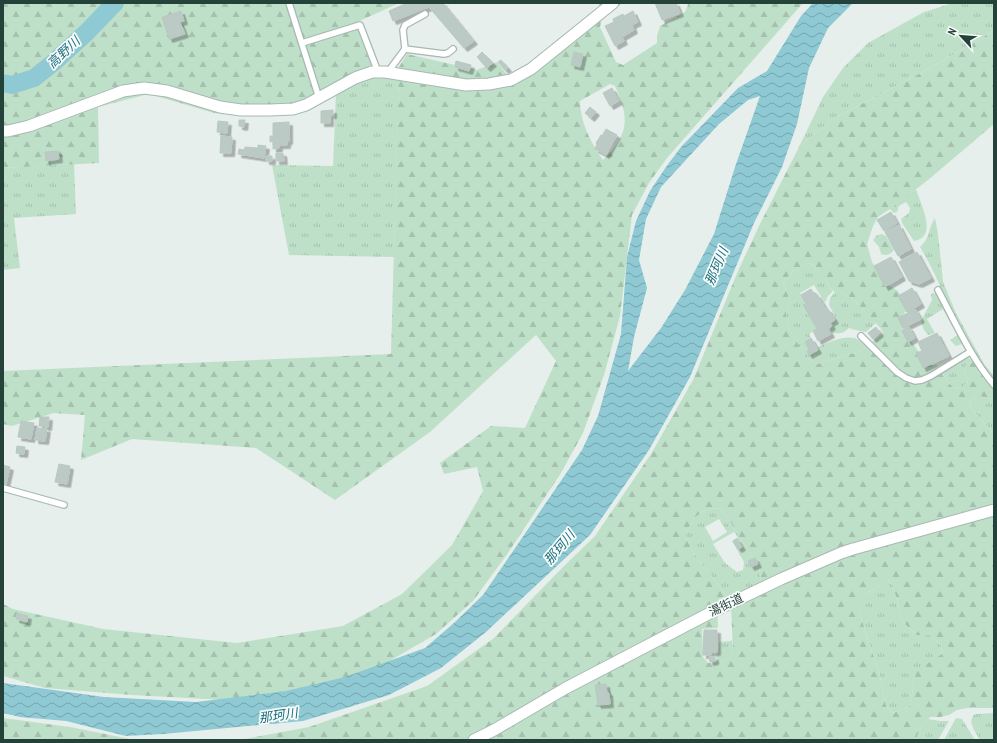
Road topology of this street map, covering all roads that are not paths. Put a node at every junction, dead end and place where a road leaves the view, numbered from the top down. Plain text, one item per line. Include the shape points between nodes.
1 (289, 3) edge
2 (613, 3) edge
3 (424, 14) dead end
4 (302, 43) junction
5 (405, 49) junction
6 (454, 49) dead end
7 (383, 72) junction
8 (319, 98) junction
9 (3, 132) edge
10 (938, 290) dead end
11 (861, 336) dead end
12 (970, 352) junction
13 (994, 385) edge
14 (3, 488) edge
15 (64, 505) dead end
16 (994, 510) edge
17 (474, 740) edge

1 - 4 lane
2 - 7 street via 530,69 511,80 466,85
3 - 5 lane via 405,25
4 - 7 lane via 360,25
4 - 8 lane
5 - 6 lane via 444,54
5 - 7 lane
7 - 8 street via 372,72 355,78
8 - 9 street via 293,109 241,110 220,107 167,91 144,88 123,92 29,126
10 - 12 lane
11 - 12 lane via 897,372 915,380 931,376
12 - 13 lane
14 - 15 lane
16 - 17 street, 湯街道 via 853,549 781,579 566,688

